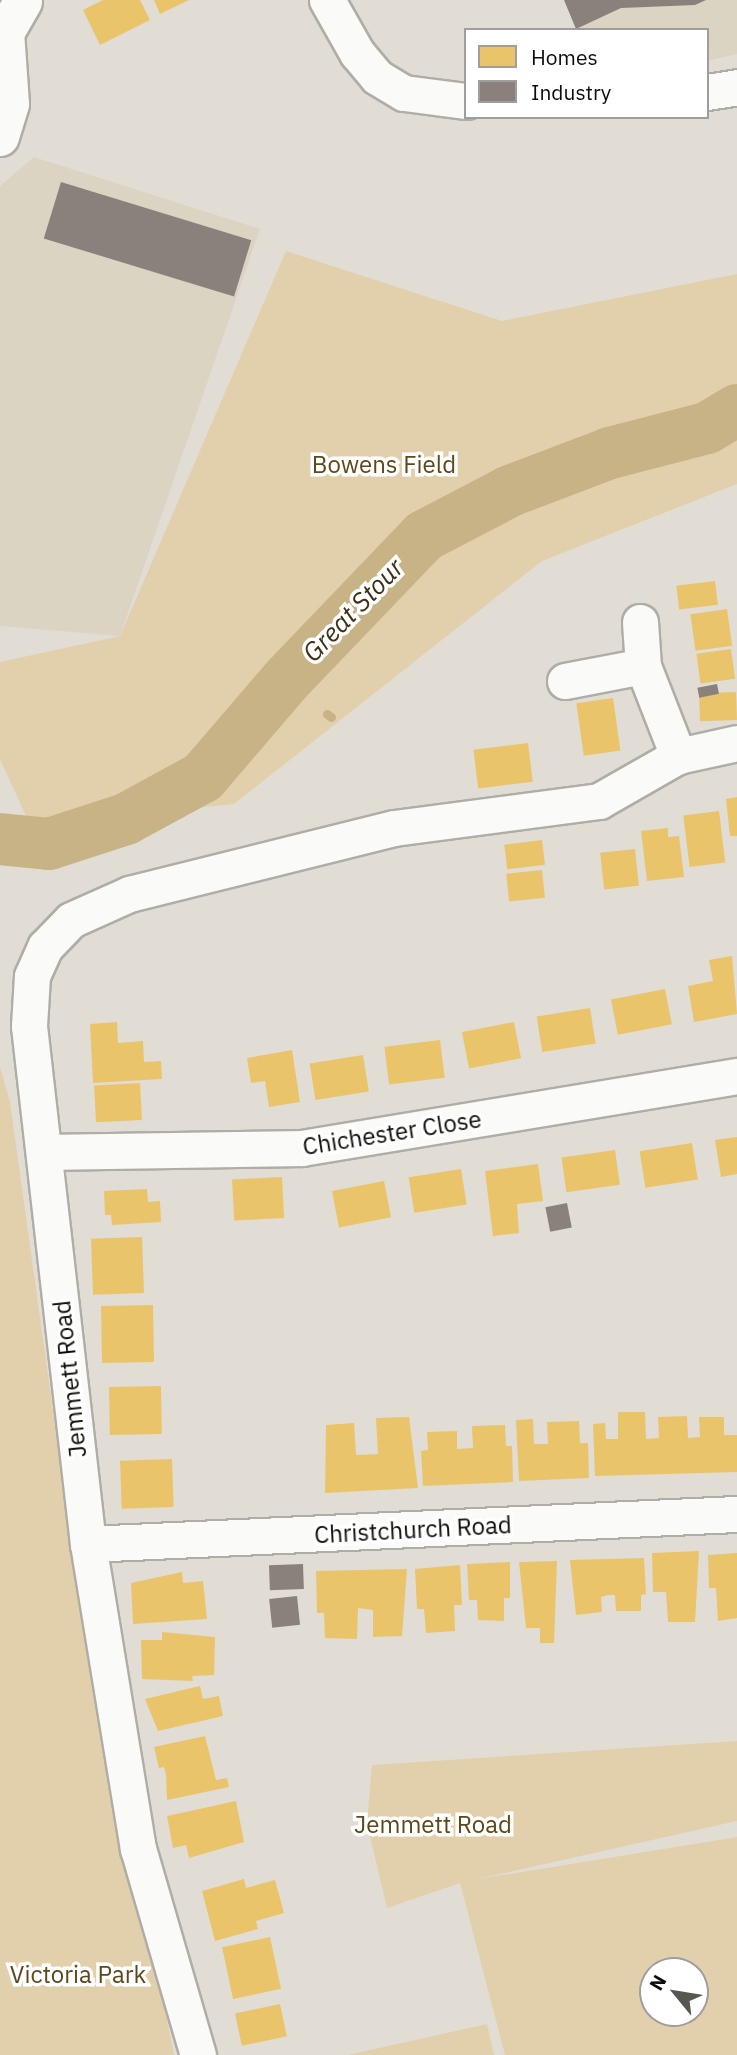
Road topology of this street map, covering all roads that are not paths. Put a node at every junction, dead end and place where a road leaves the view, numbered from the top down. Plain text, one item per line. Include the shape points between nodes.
1 (327, 0) edge
2 (17, 4) edge
3 (737, 87) edge
4 (709, 92) edge
5 (464, 101) edge
6 (0, 137) edge
7 (640, 622) dead end
8 (643, 666) junction
9 (565, 681) dead end
10 (737, 743) edge
11 (678, 756) junction
12 (737, 1076) edge
13 (44, 1152) junction
14 (737, 1514) edge
15 (88, 1544) junction
16 (198, 2055) edge

1 - 5 street via 357,53 377,77 404,93
2 - 6 street via 5,33 10,104
3 - 4 street
7 - 8 street
8 - 9 street
8 - 11 street
10 - 11 street
11 - 13 street via 599,801 394,828 129,894 71,920 45,947 32,976 29,1026
12 - 13 street, Chichester Close via 302,1148
13 - 15 street, Jemmett Road
14 - 15 street, Christchurch Road
15 - 16 street, Jemmett Road via 138,1849

